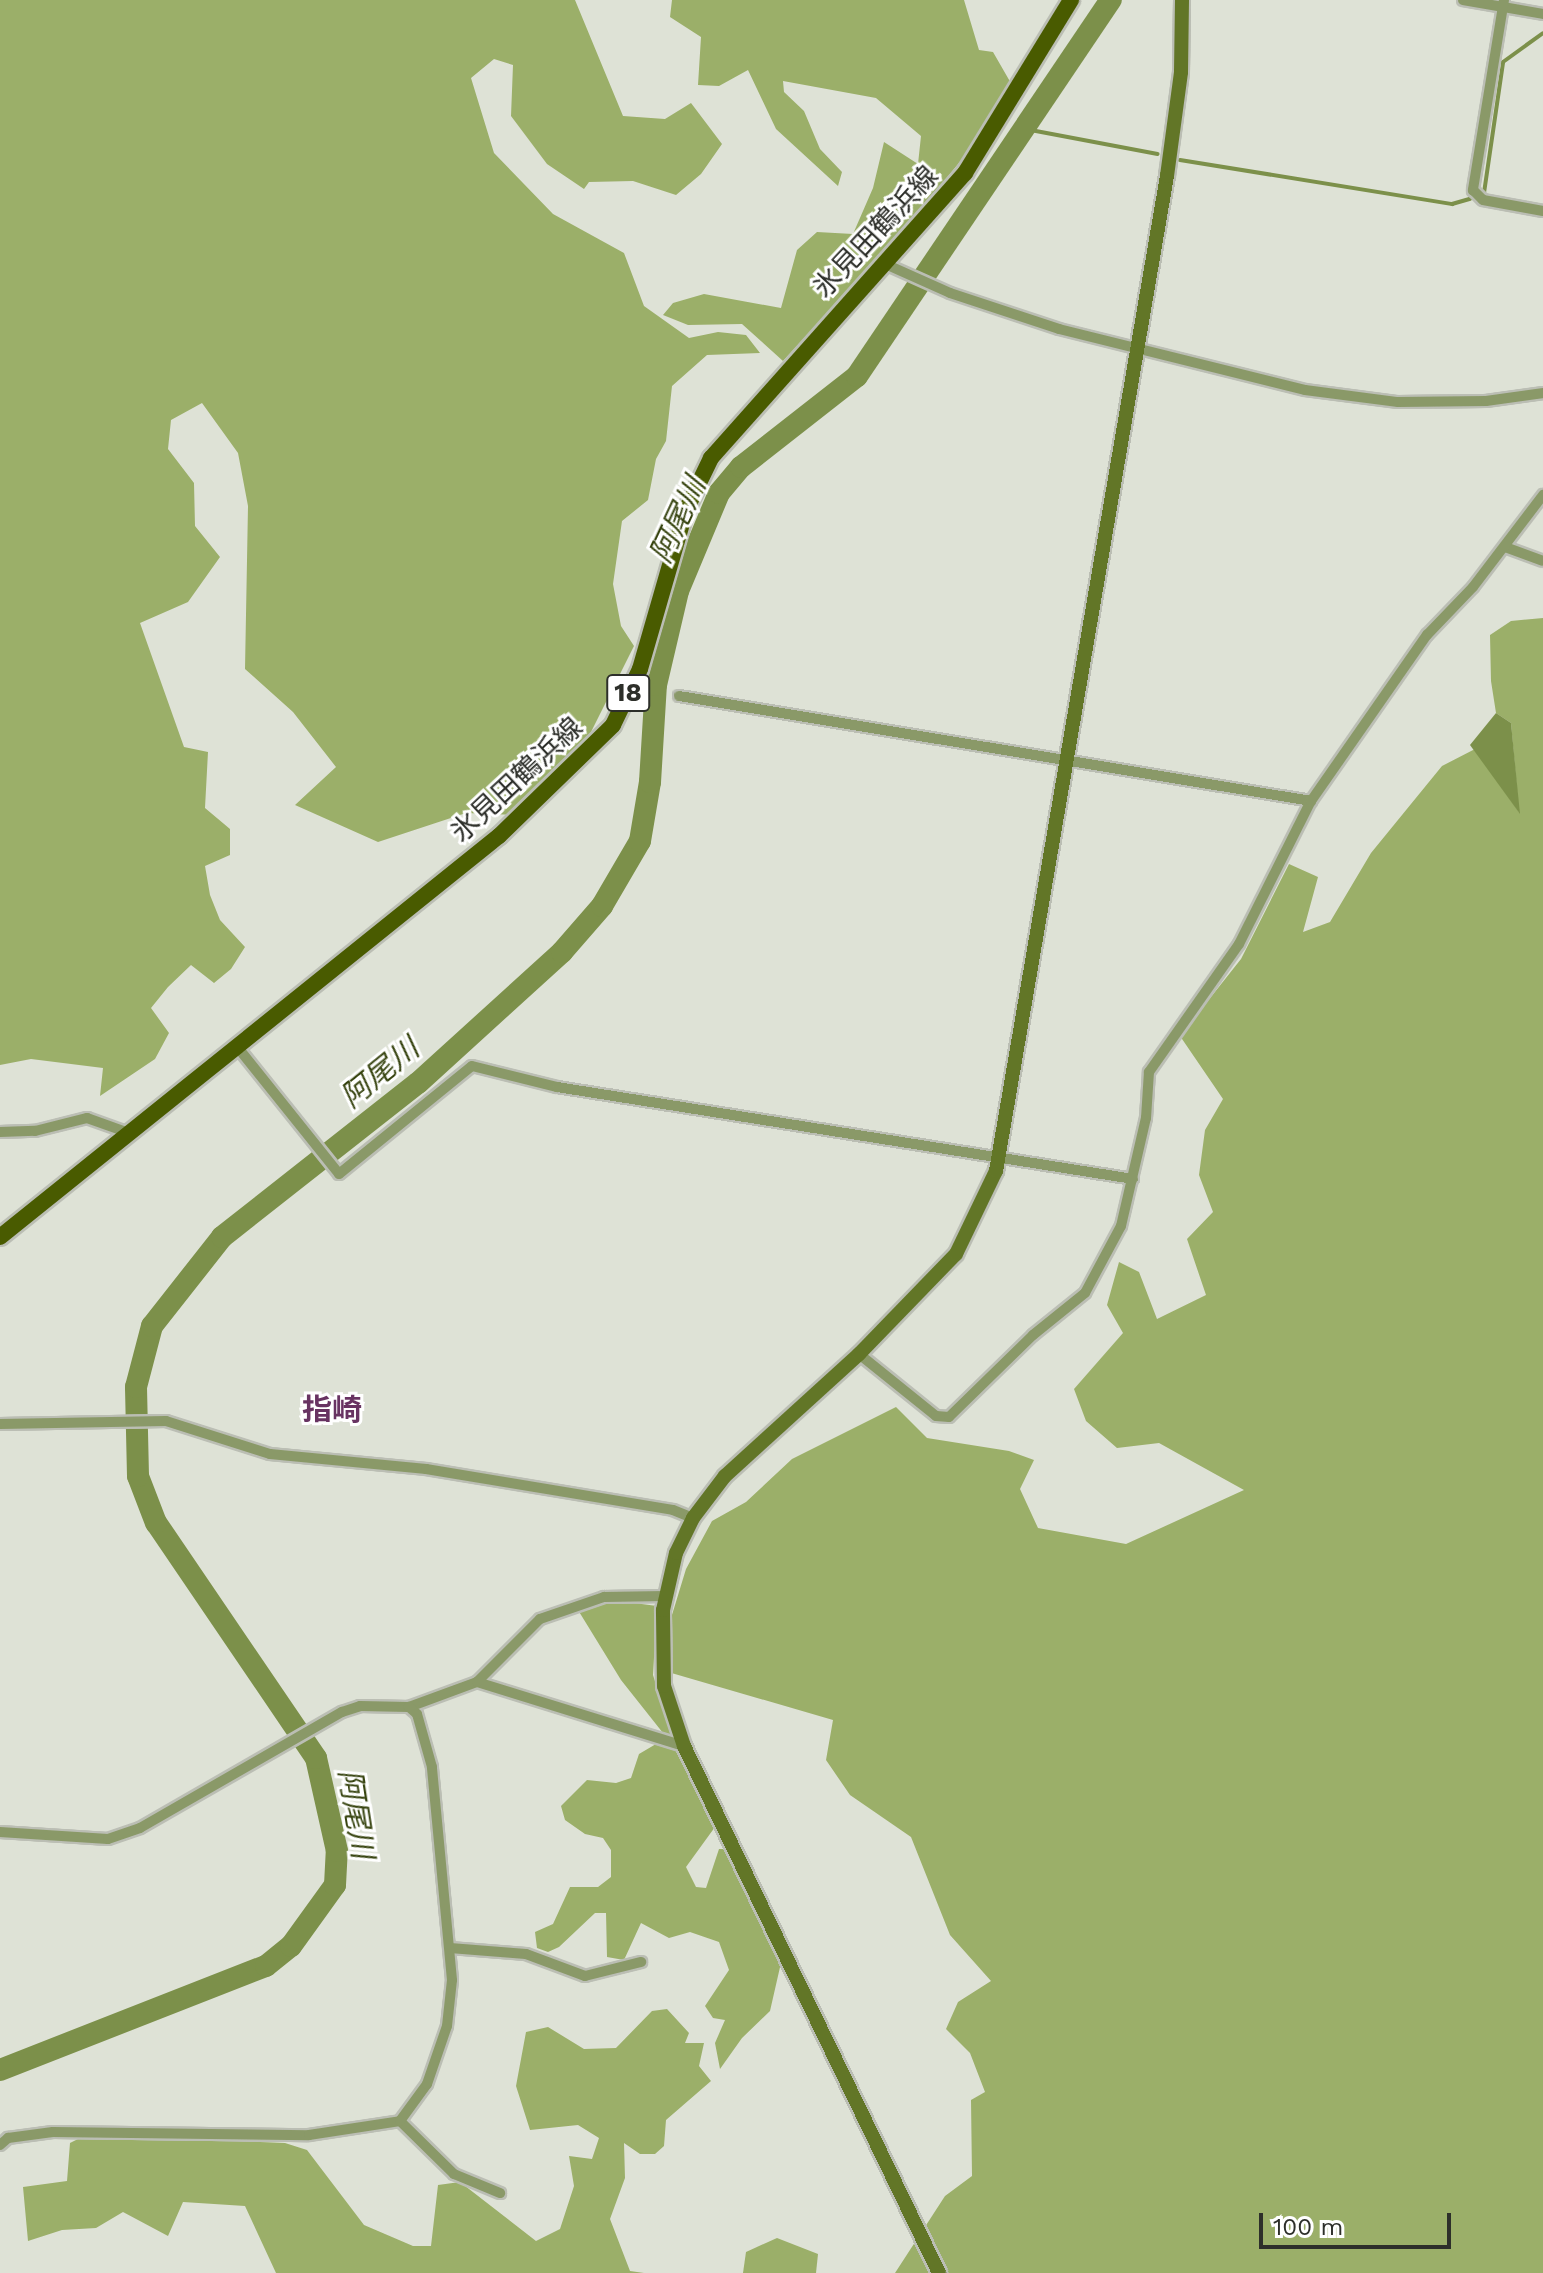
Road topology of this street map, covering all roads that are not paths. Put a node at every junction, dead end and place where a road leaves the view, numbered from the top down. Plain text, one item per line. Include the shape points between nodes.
1 (1071, 0) edge
2 (1182, 0) edge
3 (1463, 0) edge
4 (1504, 3) edge
5 (1543, 14) edge
6 (1543, 211) edge
7 (883, 263) junction
8 (1137, 349) junction
9 (1543, 393) edge
10 (1543, 495) edge
11 (1505, 547) junction
12 (1543, 561) edge
13 (679, 696) dead end
14 (1066, 760) junction
15 (1311, 801) junction
16 (239, 1049) junction
17 (0, 1132) edge
18 (134, 1134) junction
19 (1000, 1157) junction
20 (1133, 1179) junction
21 (0, 1237) edge
22 (859, 1354) junction
23 (0, 1424) edge
24 (693, 1518) junction
25 (665, 1596) junction
26 (477, 1682) junction
27 (409, 1707) junction
28 (684, 1746) junction
29 (0, 1832) edge
30 (450, 1948) junction
31 (641, 1962) dead end
32 (400, 2121) junction
33 (0, 2145) edge
34 (500, 2193) dead end
35 (939, 2273) edge

1 - 7 main road, 氷見田鶴浜線 / 18 via 982,151
2 - 8 street via 1181,72
3 - 4 street
4 - 5 street
4 - 6 street via 1473,190 1483,200
7 - 8 street via 939,288
7 - 16 main road, 氷見田鶴浜線 / 18 via 711,458 686,510 640,669 613,725 499,836
8 - 9 street via 1305,390 1398,402 1486,401
8 - 14 street
10 - 11 street
11 - 12 street
11 - 15 street via 1427,635
13 - 14 street
14 - 15 street
14 - 19 street
15 - 20 street via 1239,944 1149,1072
16 - 18 main road, 氷見田鶴浜線 / 18
16 - 19 street via 339,1174 472,1066 557,1087
17 - 18 street via 35,1131 87,1118
18 - 21 main road, 氷見田鶴浜線 / 18
19 - 20 street
19 - 22 street via 956,1254
20 - 22 street via 1116,1239 1085,1293 949,1417 936,1416
22 - 24 street via 725,1476
23 - 24 street via 166,1421 270,1454 426,1469 673,1510
24 - 25 street
25 - 26 street via 604,1597 540,1619
25 - 28 street via 664,1686
26 - 27 street
26 - 28 street
27 - 29 street via 360,1706 329,1718 190,1803 108,1839
27 - 30 street via 417,1714 432,1767
28 - 35 street
30 - 31 street via 526,1954 585,1976
30 - 32 street via 447,2026 427,2084
32 - 33 street via 309,2135 53,2132 8,2138
32 - 34 street via 454,2174

